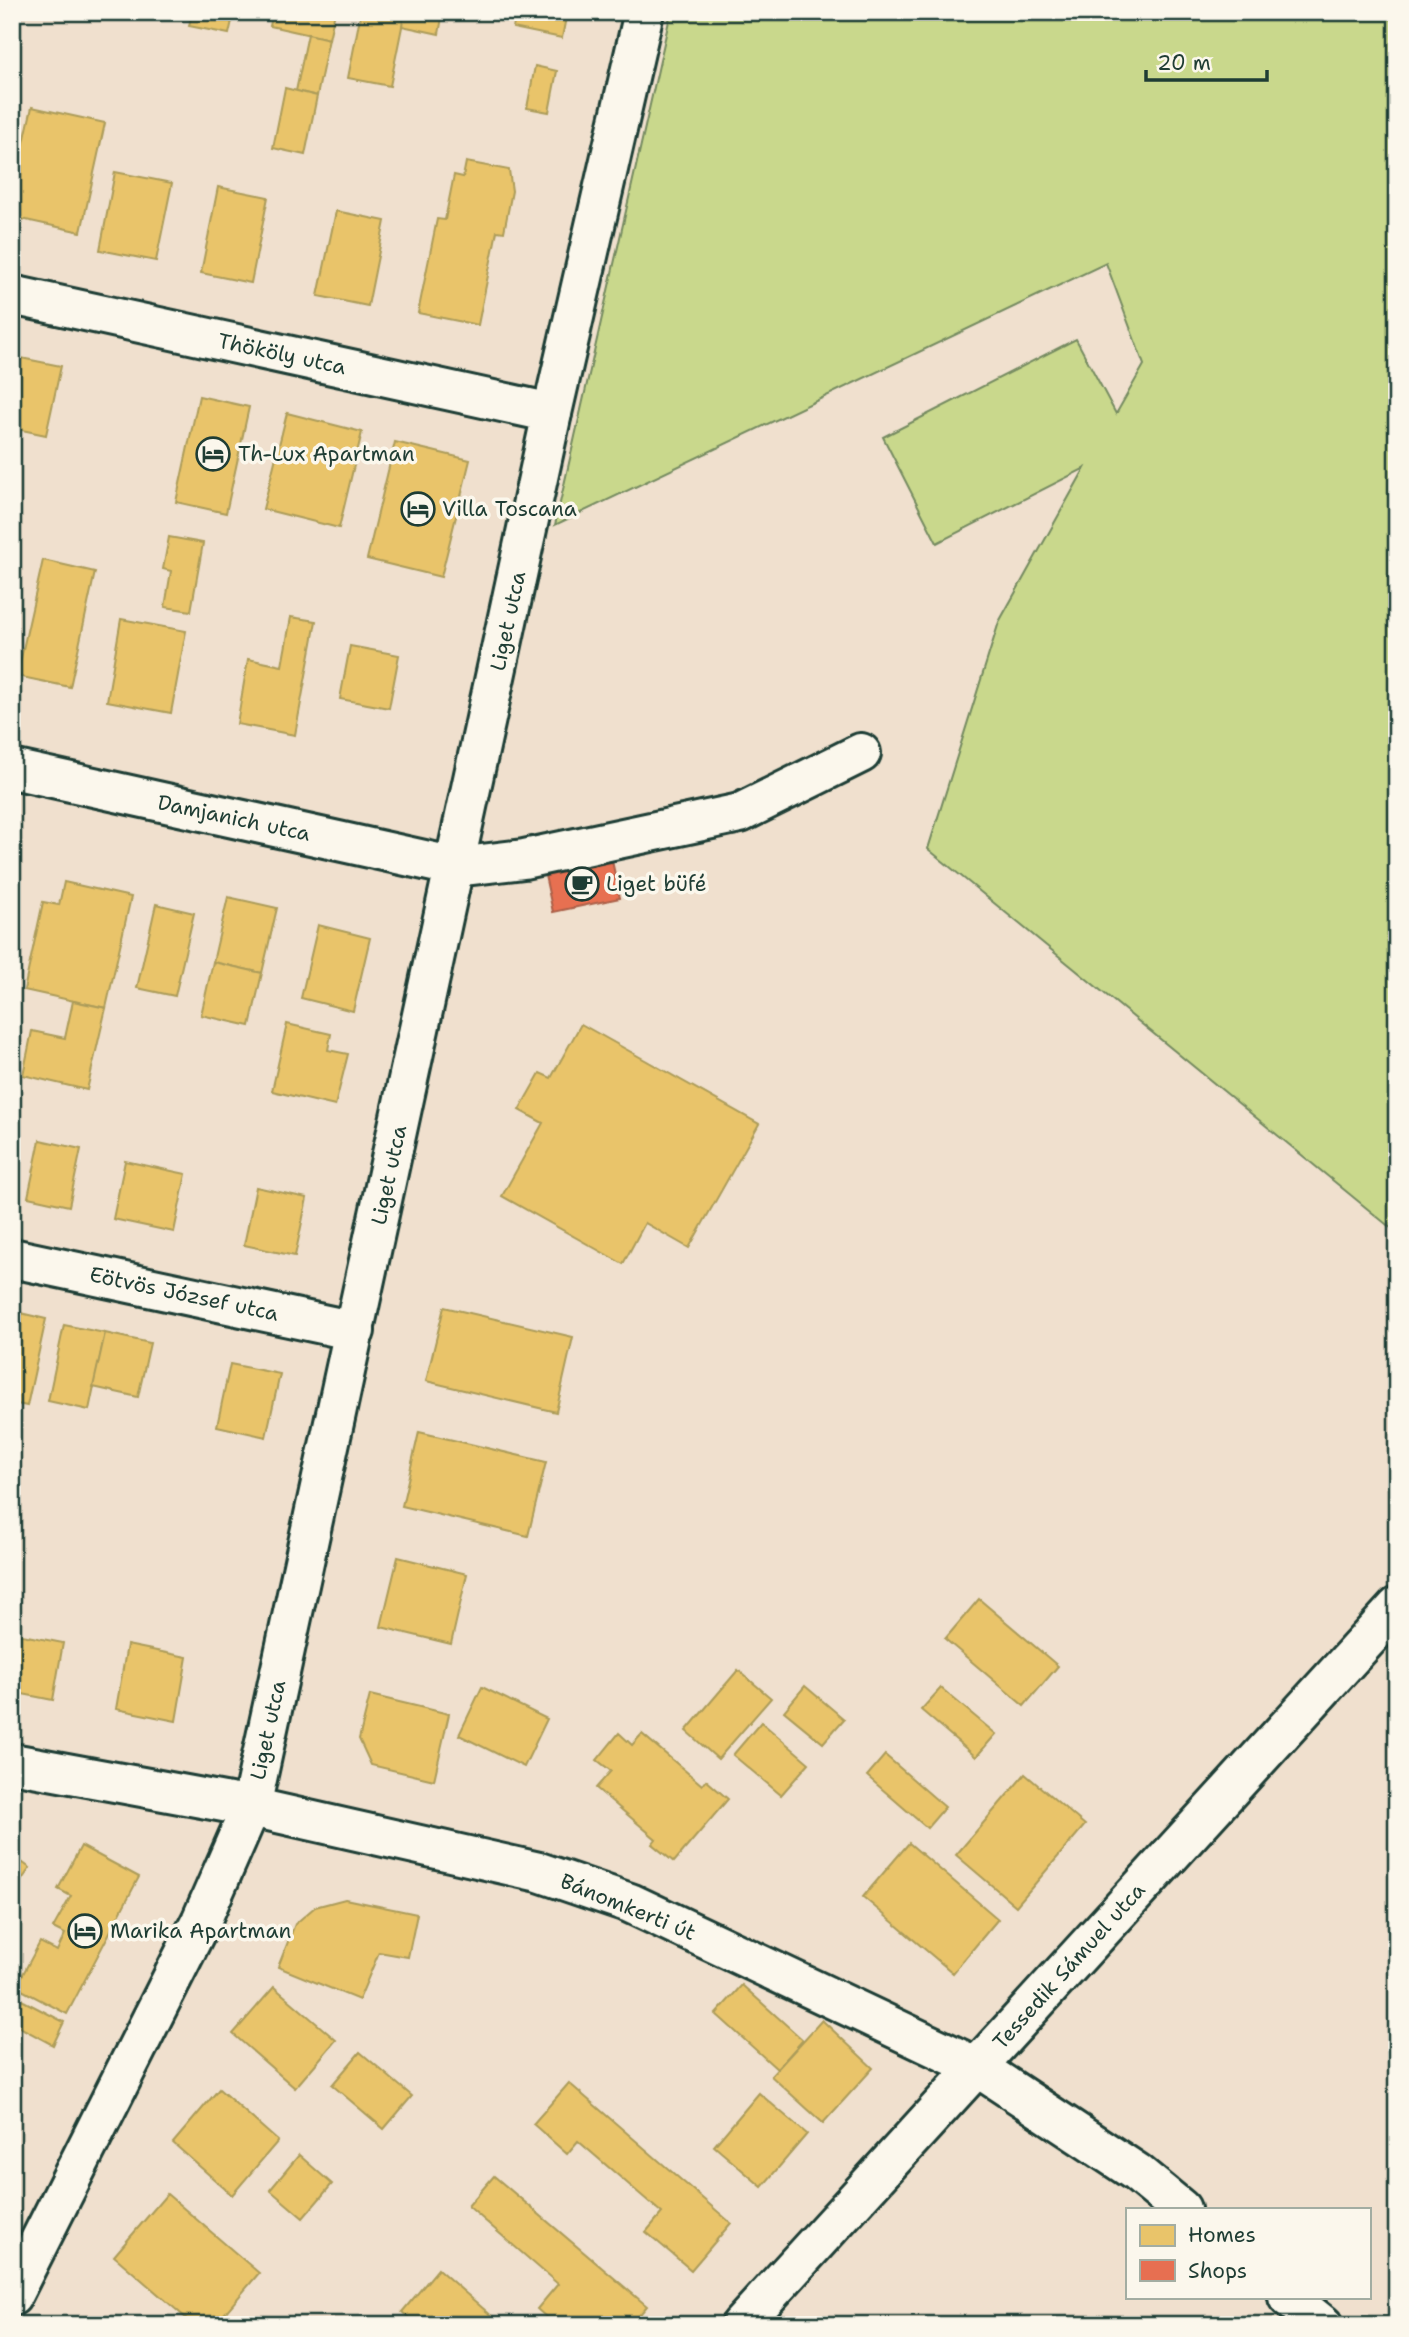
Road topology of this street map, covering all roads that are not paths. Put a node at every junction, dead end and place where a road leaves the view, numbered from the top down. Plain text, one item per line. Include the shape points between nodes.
1 (643, 12) edge
2 (12, 295) edge
3 (552, 413) junction
4 (861, 753) dead end
5 (12, 769) edge
6 (456, 867) junction
7 (12, 1258) edge
8 (355, 1331) junction
9 (1397, 1607) edge
10 (12, 1763) edge
11 (251, 1807) junction
12 (977, 2067) junction
13 (1180, 2208) edge
14 (12, 2296) edge
15 (1289, 2298) edge
16 (741, 2325) edge
17 (1322, 2325) edge

1 - 3 street, Liget utca
2 - 3 street, Thököly utca
3 - 6 street, Liget utca
4 - 6 street, Damjanich utca via 740,813 524,859
5 - 6 street, Damjanich utca
6 - 8 street, Liget utca
7 - 8 street, Eötvös József utca
8 - 11 street, Liget utca
9 - 12 street, Tessedik Sámuel utca
10 - 11 street, Bánomkerti út
11 - 12 street, Bánomkerti út via 539,1872 629,1903
11 - 14 street, Liget utca via 201,1921
12 - 13 street, Bánomkerti út via 1136,2172
12 - 16 street, Tessedik Sámuel utca
15 - 17 street

